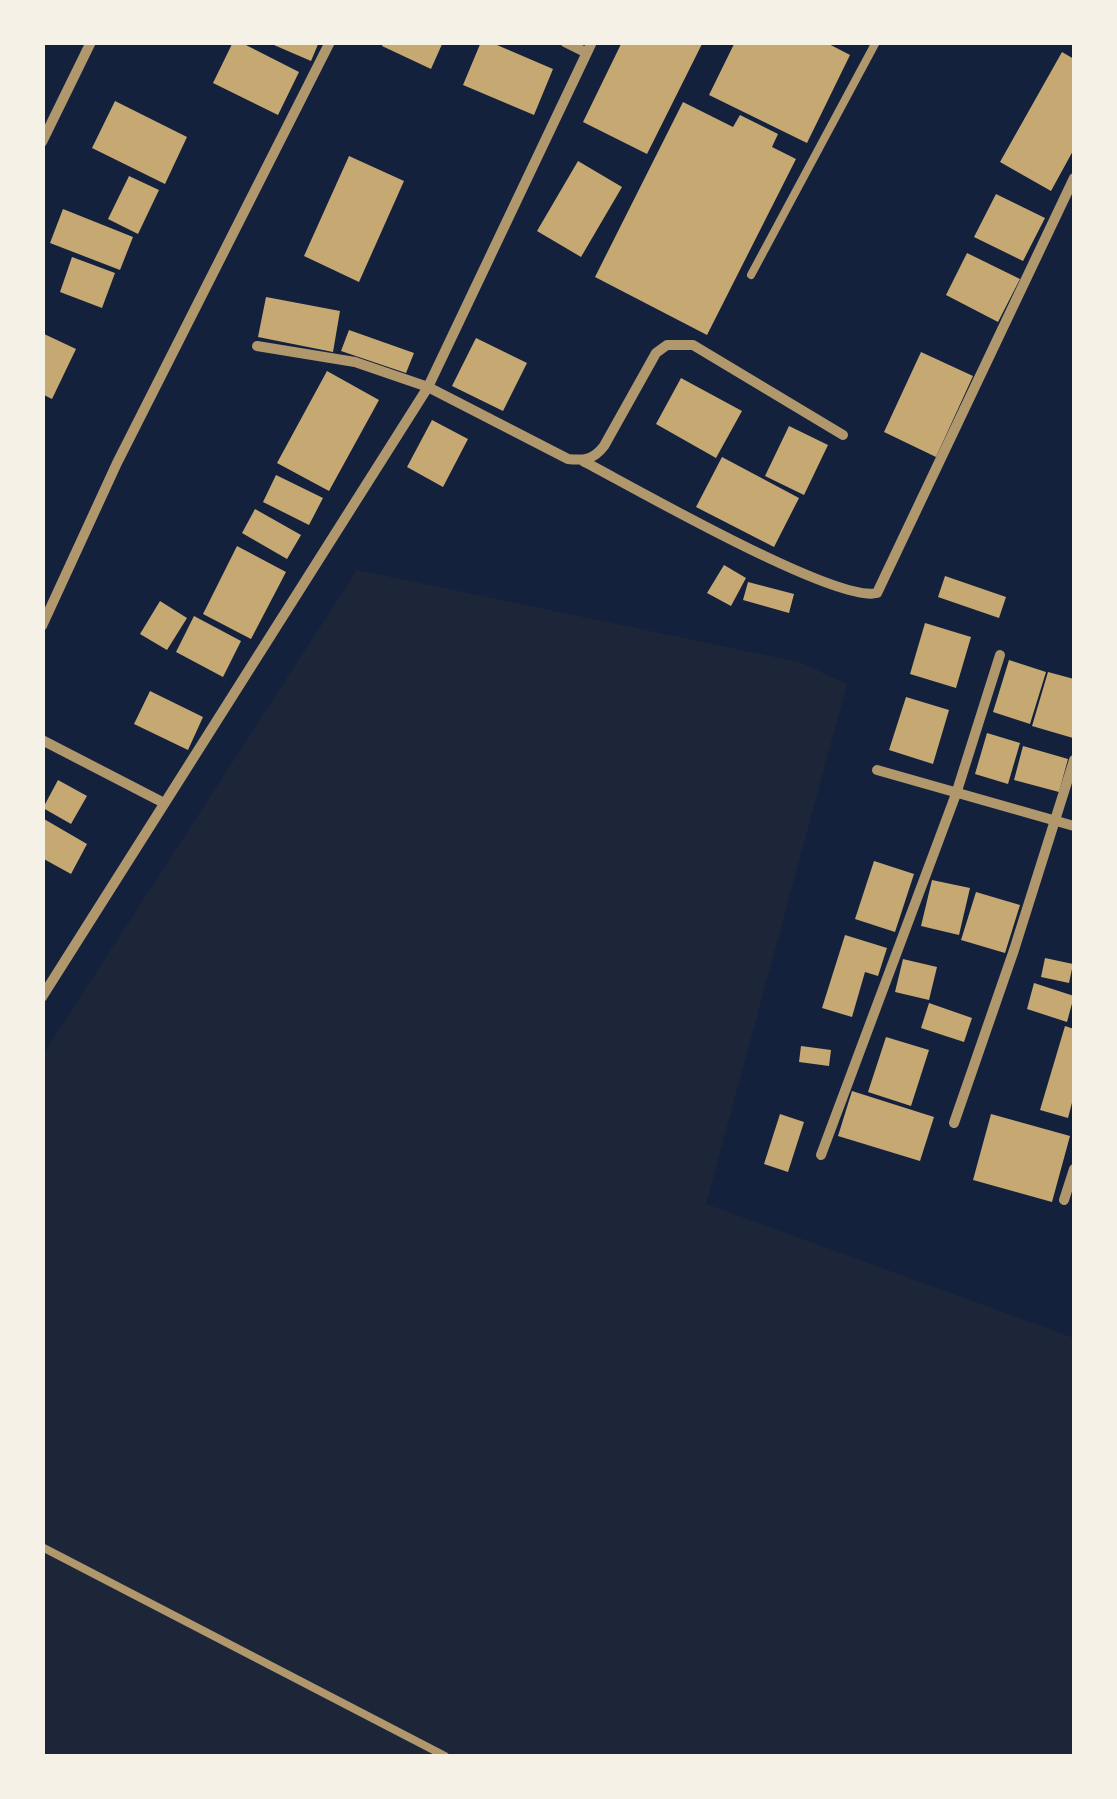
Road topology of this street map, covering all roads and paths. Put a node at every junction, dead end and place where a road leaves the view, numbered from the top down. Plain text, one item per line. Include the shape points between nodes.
1 (91, 42) edge
2 (330, 42) edge
3 (564, 42) edge
4 (876, 42) edge
5 (590, 48) edge
6 (42, 142) edge
7 (1074, 178) edge
8 (751, 276) dead end
9 (256, 346) dead end
10 (428, 387) junction
11 (844, 434) dead end
12 (583, 461) junction
13 (42, 626) edge
14 (1000, 655) dead end
15 (42, 740) edge
16 (1074, 760) edge
17 (877, 770) dead end
18 (956, 794) junction
19 (164, 803) junction
20 (1056, 820) junction
21 (1074, 826) edge
22 (42, 998) edge
23 (954, 1123) dead end
24 (821, 1155) dead end
25 (1074, 1169) edge
26 (1064, 1200) dead end
27 (42, 1547) edge
28 (445, 1756) edge

1 - 6 street
2 - 13 street
3 - 5 street
4 - 8 lane
5 - 10 street
7 - 12 street via 877,593 848,591 762,556
9 - 10 street via 355,362
10 - 12 street
10 - 19 street
11 - 12 street via 693,346 676,343 656,353 604,446
14 - 18 street
15 - 19 street
16 - 20 street
17 - 18 street
18 - 20 street
18 - 24 street
19 - 22 street
20 - 21 street
20 - 23 street
25 - 26 street
27 - 28 lane

